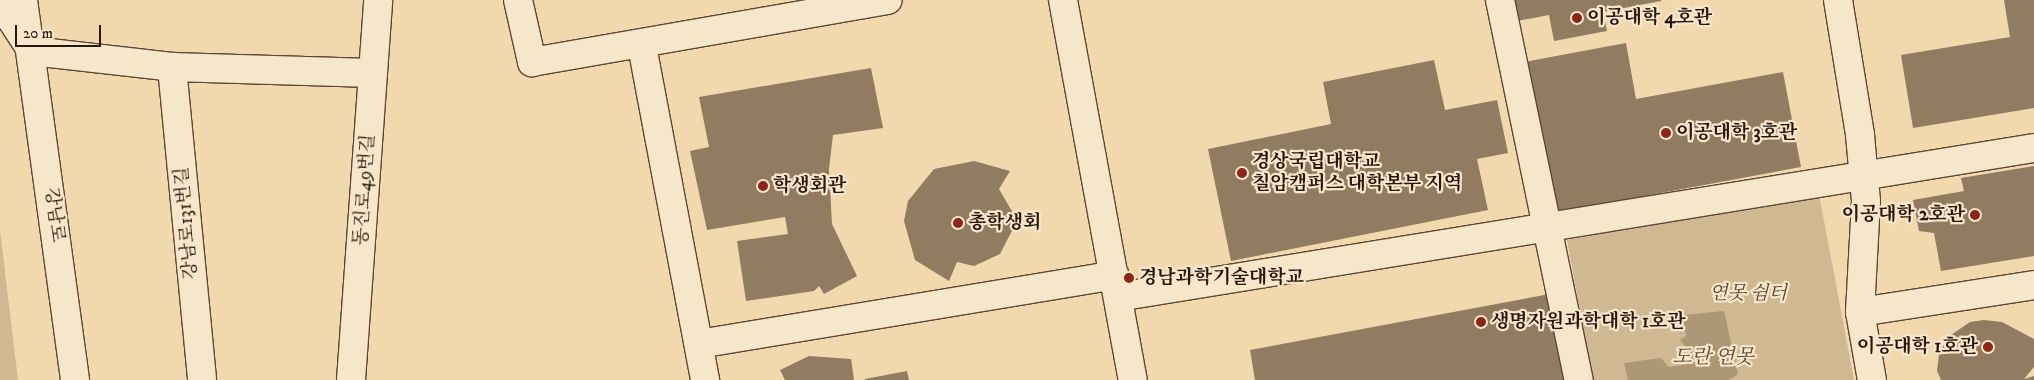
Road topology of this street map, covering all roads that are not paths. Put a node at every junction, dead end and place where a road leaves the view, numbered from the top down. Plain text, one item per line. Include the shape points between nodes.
1 (23, 0) edge
2 (378, 0) edge
3 (518, 0) edge
4 (888, 0) edge
5 (1063, 0) edge
6 (1500, 0) edge
7 (1838, 0) edge
8 (0, 2) edge
9 (642, 46) junction
10 (32, 51) junction
11 (172, 67) junction
12 (373, 73) junction
13 (2034, 148) edge
14 (1863, 175) junction
15 (1550, 228) junction
16 (2034, 285) edge
17 (1116, 286) junction
18 (1860, 312) junction
19 (699, 344) junction
20 (75, 380) edge
21 (202, 380) edge
22 (352, 380) edge
23 (705, 380) edge
24 (1133, 380) edge
25 (1579, 380) edge
26 (1872, 380) edge

1 - 10 street, 강남로
2 - 12 street, 동진로49번길
3 - 9 street via 532,62
4 - 9 street
5 - 17 street
6 - 15 street
7 - 14 street
8 - 10 street, 강남로
9 - 19 street
10 - 11 street
10 - 20 street, 강남로
11 - 12 street
11 - 21 street, 강남로131번길
12 - 22 street, 동진로49번길
13 - 14 street
14 - 15 street
14 - 18 street
15 - 17 street
15 - 25 street
16 - 18 street
17 - 19 street
17 - 24 street
18 - 26 street
19 - 23 street

